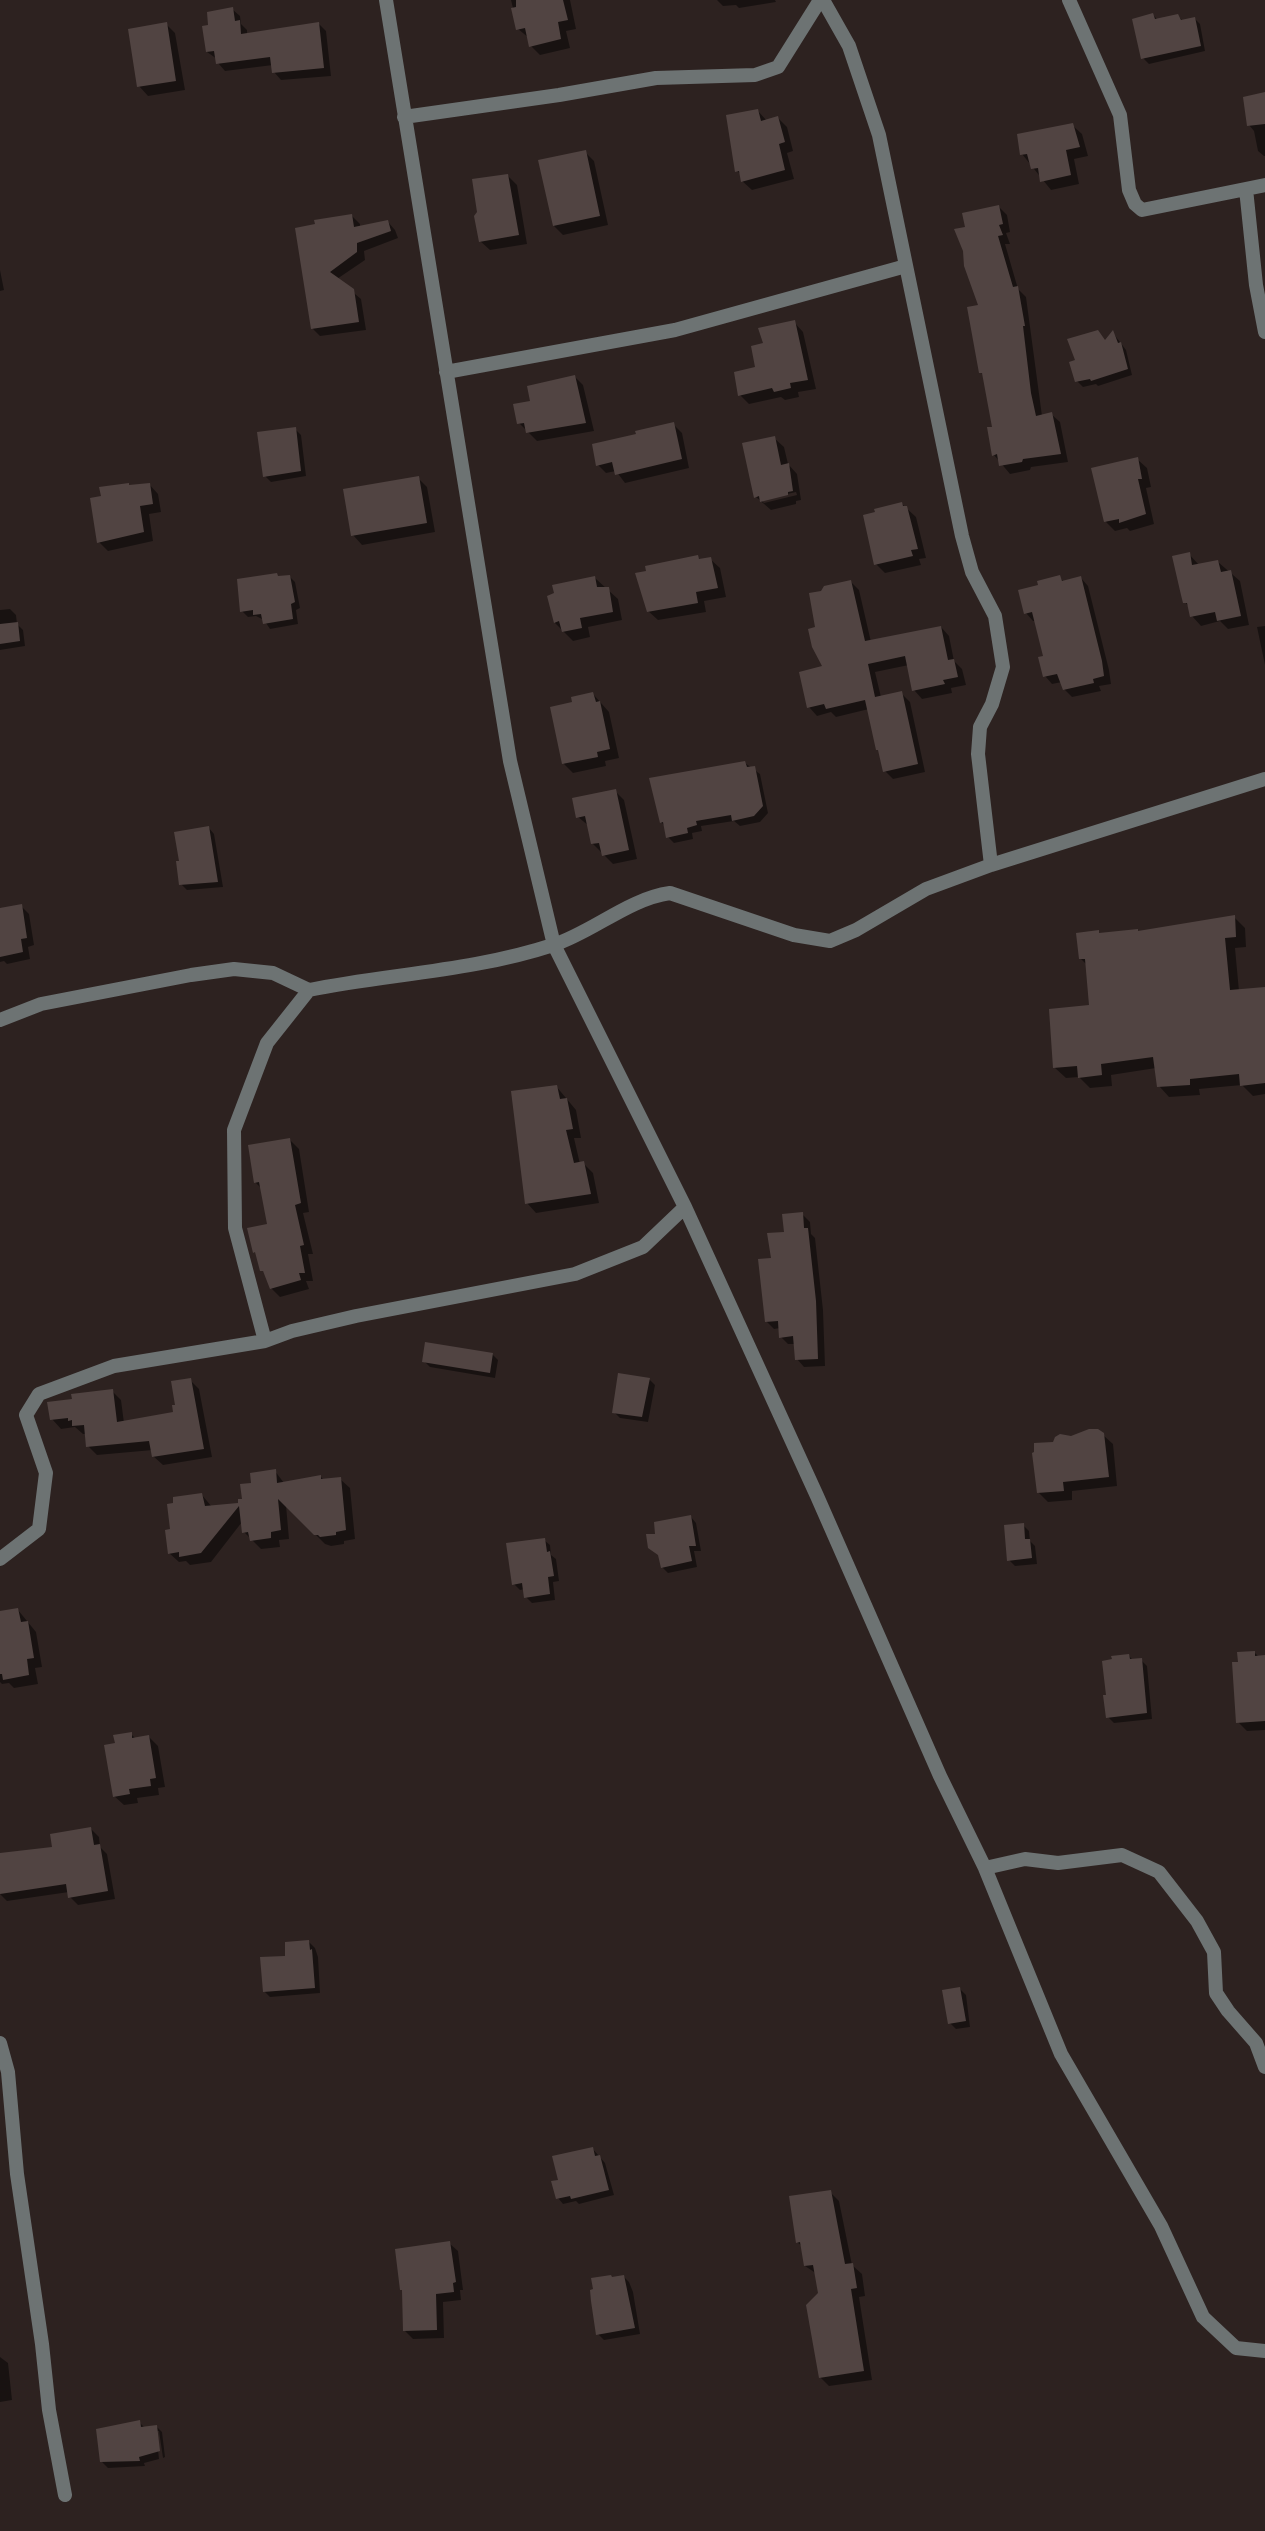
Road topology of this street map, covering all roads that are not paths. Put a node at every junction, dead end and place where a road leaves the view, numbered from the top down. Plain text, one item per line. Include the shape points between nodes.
1 (386, 0) edge
2 (821, 0) edge
3 (1069, 0) edge
4 (404, 117) junction
5 (1265, 184) edge
6 (1246, 189) junction
7 (906, 266) junction
8 (1265, 332) edge
9 (446, 372) junction
10 (1265, 779) edge
11 (991, 865) junction
12 (554, 945) junction
13 (309, 990) junction
14 (0, 1020) edge
15 (685, 1208) junction
16 (265, 1341) junction
17 (0, 1559) edge
18 (985, 1868) junction
19 (0, 2043) edge
20 (1265, 2067) edge
21 (1265, 2351) edge
22 (65, 2494) dead end

1 - 4 street
2 - 4 street via 778,67 755,75 656,78
2 - 7 street via 849,46 879,135
3 - 6 street via 1119,115 1135,204 1142,210
4 - 9 street
5 - 6 street
6 - 8 street
7 - 9 street via 675,330
7 - 11 street via 962,536 972,572 995,616 1003,667 980,727 978,754
9 - 12 street via 510,761
10 - 11 street
11 - 12 street via 926,889 830,941 764,926 670,893 651,896
12 - 13 street via 465,966
12 - 15 street
13 - 14 street via 273,973 234,969 41,1004
13 - 16 street via 267,1043 234,1130 234,1228
15 - 16 street via 643,1247 575,1274 356,1316
15 - 18 street
16 - 17 street via 114,1366 38,1394 26,1415 46,1473 39,1529
18 - 20 street via 1024,1859 1058,1863 1122,1855 1159,1872 1203,1931 1214,1952 1216,1993 1256,2043
18 - 21 street via 1061,2054 1161,2226 1203,2317 1236,2348
19 - 22 street via 8,2072 49,2410

